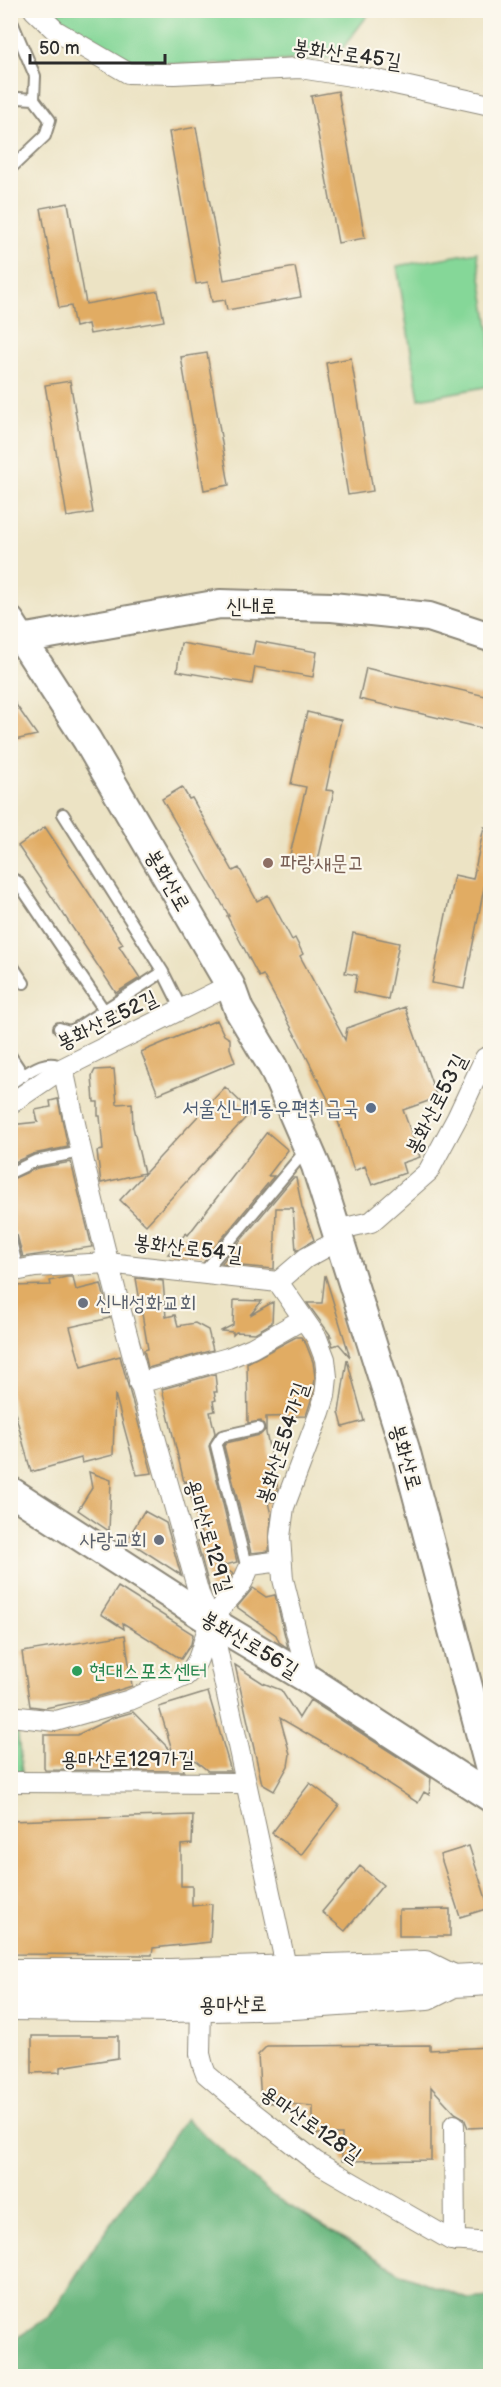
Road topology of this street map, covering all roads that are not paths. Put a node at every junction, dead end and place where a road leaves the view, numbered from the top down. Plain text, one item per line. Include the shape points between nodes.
1 (34, 10) edge
2 (10, 17) edge
3 (34, 99) junction
4 (10, 105) edge
5 (490, 105) edge
6 (10, 169) edge
7 (14, 634) edge
8 (490, 637) edge
9 (63, 814) dead end
10 (10, 878) edge
11 (10, 962) edge
12 (163, 972) junction
13 (24, 983) dead end
14 (230, 985) junction
15 (104, 1010) junction
16 (182, 1010) junction
17 (59, 1028) dead end
18 (10, 1055) edge
19 (490, 1056) edge
20 (63, 1068) junction
21 (24, 1076) junction
22 (10, 1084) edge
23 (10, 1104) edge
24 (308, 1148) junction
25 (81, 1152) junction
26 (10, 1173) edge
27 (337, 1235) junction
28 (10, 1237) edge
29 (108, 1263) junction
30 (14, 1271) edge
31 (202, 1274) junction
32 (278, 1282) junction
33 (303, 1319) junction
34 (139, 1383) junction
35 (258, 1428) dead end
36 (10, 1491) edge
37 (281, 1561) junction
38 (247, 1569) junction
39 (211, 1621) junction
40 (308, 1679) junction
41 (10, 1716) edge
42 (490, 1770) edge
43 (10, 1782) edge
44 (245, 1783) junction
45 (490, 1797) edge
46 (287, 1971) junction
47 (10, 1975) edge
48 (490, 1979) edge
49 (453, 1981) junction
50 (10, 2004) edge
51 (201, 2005) junction
52 (454, 2125) dead end
53 (455, 2241) junction
54 (490, 2243) edge

1 - 5 street, 봉화산로45길 via 56,31 128,73 300,68
2 - 3 lane via 35,76
3 - 4 lane via 18,98
3 - 6 lane via 50,120 45,136
7 - 8 main road, 신내로 via 220,604 332,607 429,617
7 - 14 main road, 봉화산로 via 87,740
9 - 12 lane
10 - 15 lane via 17,882
11 - 13 lane
12 - 15 lane
12 - 16 lane
14 - 16 street, 봉화산로52길
14 - 24 main road, 봉화산로 via 239,1010 273,1067
15 - 17 lane via 75,1029
16 - 20 street, 봉화산로52길
18 - 21 lane
19 - 27 street, 봉화산로53길 via 485,1058 428,1172 371,1222
20 - 21 lane via 46,1064
20 - 23 street, 봉화산로52길
20 - 25 street, 용마산로129길
21 - 22 lane
24 - 27 main road, 봉화산로
24 - 31 lane
25 - 26 lane via 35,1161
25 - 29 street, 용마산로129길
27 - 32 street
27 - 42 main road, 봉화산로 via 405,1449
28 - 30 lane, 봉화산로54길
29 - 30 street, 봉화산로54길
29 - 31 street, 봉화산로54길
29 - 34 street, 용마산로129길
31 - 32 street, 봉화산로54길
32 - 33 street, 봉화산로54가길
33 - 34 street via 228,1358
33 - 37 street, 봉화산로54가길 via 318,1338 327,1377 320,1412 284,1507
34 - 39 street, 용마산로129길 via 199,1594
35 - 38 lane, 봉화산로54가길 via 222,1436 216,1445
36 - 39 main road, 봉화산로56길
37 - 38 street
37 - 40 street, 봉화산로54가길
38 - 39 street
39 - 40 main road, 봉화산로56길
39 - 41 street via 198,1661 185,1676 130,1700 56,1721
39 - 44 street, 용마산로129길
40 - 45 main road, 봉화산로56길
43 - 44 street, 용마산로129가길
44 - 46 street, 용마산로129길
46 - 47 main road, 용마산로
46 - 49 main road, 용마산로 via 425,1967
48 - 49 main road, 용마산로
49 - 51 main road, 용마산로 via 427,1994
50 - 51 main road, 용마산로
51 - 53 street, 용마산로128길 via 200,2054 207,2074 315,2162
52 - 53 street
53 - 54 street, 용마산로128길

